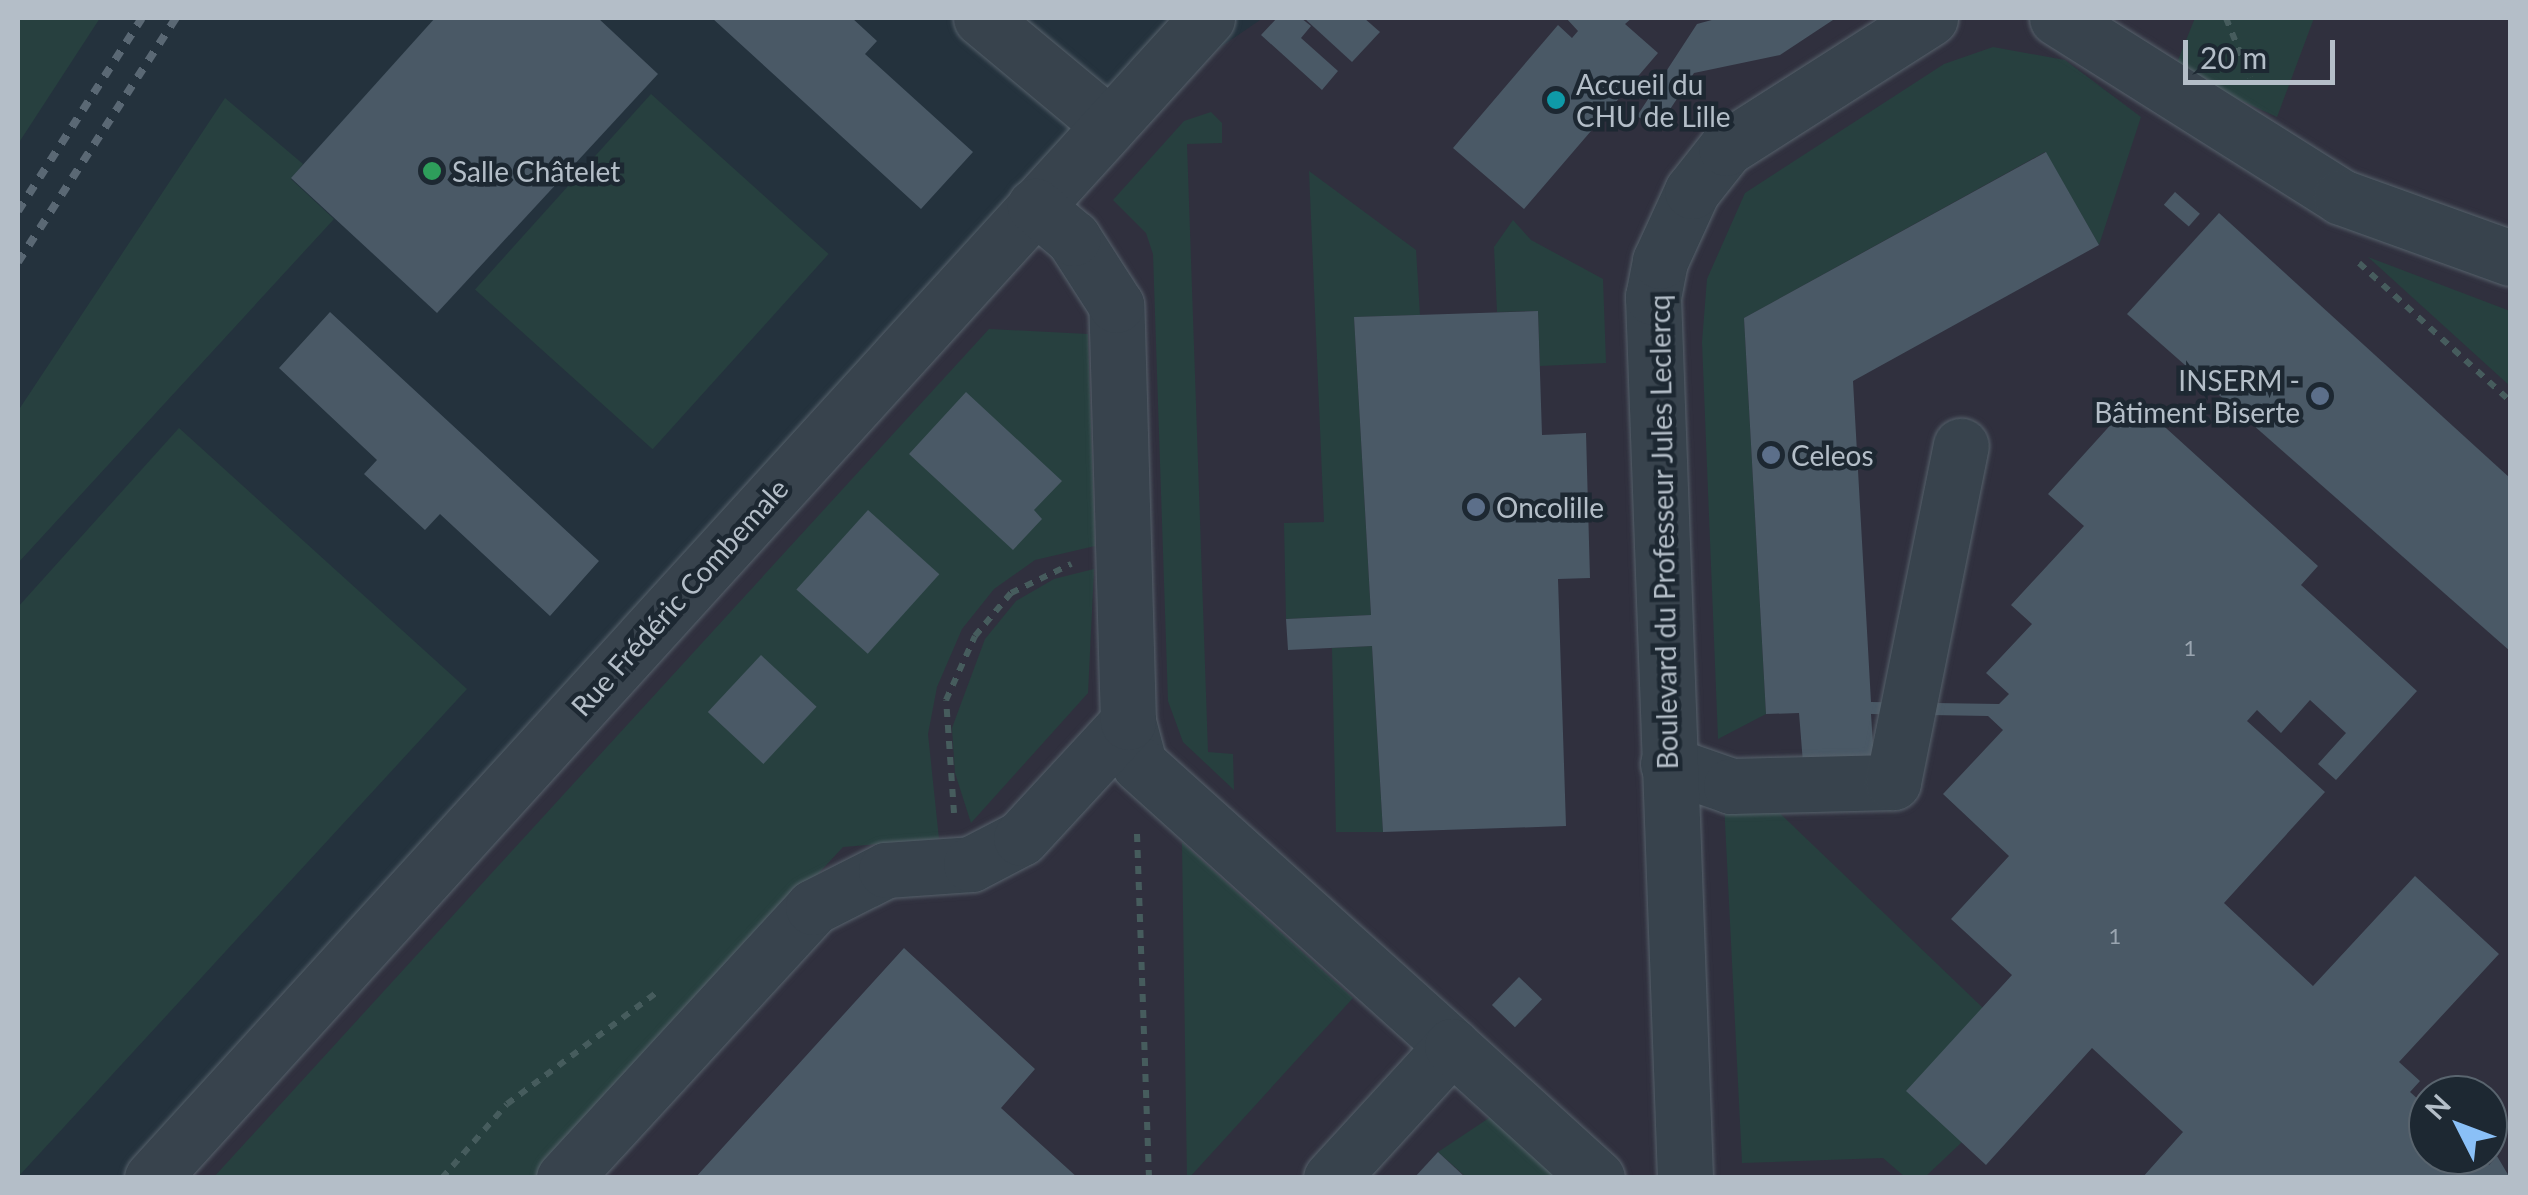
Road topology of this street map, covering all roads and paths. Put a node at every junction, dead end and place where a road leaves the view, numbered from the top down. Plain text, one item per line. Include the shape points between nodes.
1 (982, 18) edge
2 (1207, 18) edge
3 (1930, 18) edge
4 (2057, 18) edge
5 (1108, 124) junction
6 (1035, 206) junction
7 (2510, 258) edge
8 (1961, 446) dead end
9 (1126, 550) junction
10 (1128, 722) junction
11 (1668, 764) junction
12 (1137, 821) dead end
13 (958, 826) dead end
14 (1452, 1046) junction
15 (152, 1178) edge
16 (564, 1178) edge
17 (1149, 1178) edge
18 (1331, 1178) edge
19 (1598, 1178) edge
20 (1686, 1178) edge

1 - 5 street
2 - 5 street, Rue Frédéric Combemale
3 - 11 street, Boulevard du Professeur Jules Leclercq via 1726,148 1692,190 1660,261 1653,297
4 - 7 street via 2341,198
5 - 6 street, Rue Frédéric Combemale
6 - 9 street via 1072,238 1116,306
6 - 15 street, Rue Frédéric Combemale
8 - 11 street via 1893,782 1731,786
9 - 10 street
9 - 13 path via 1044,571 1011,593 975,636 946,700 944,744
10 - 14 street via 1139,764
10 - 16 street via 1020,838 971,864 886,870 813,907
11 - 20 street, Boulevard du Professeur Jules Leclercq
12 - 17 path
14 - 18 street
14 - 19 street

